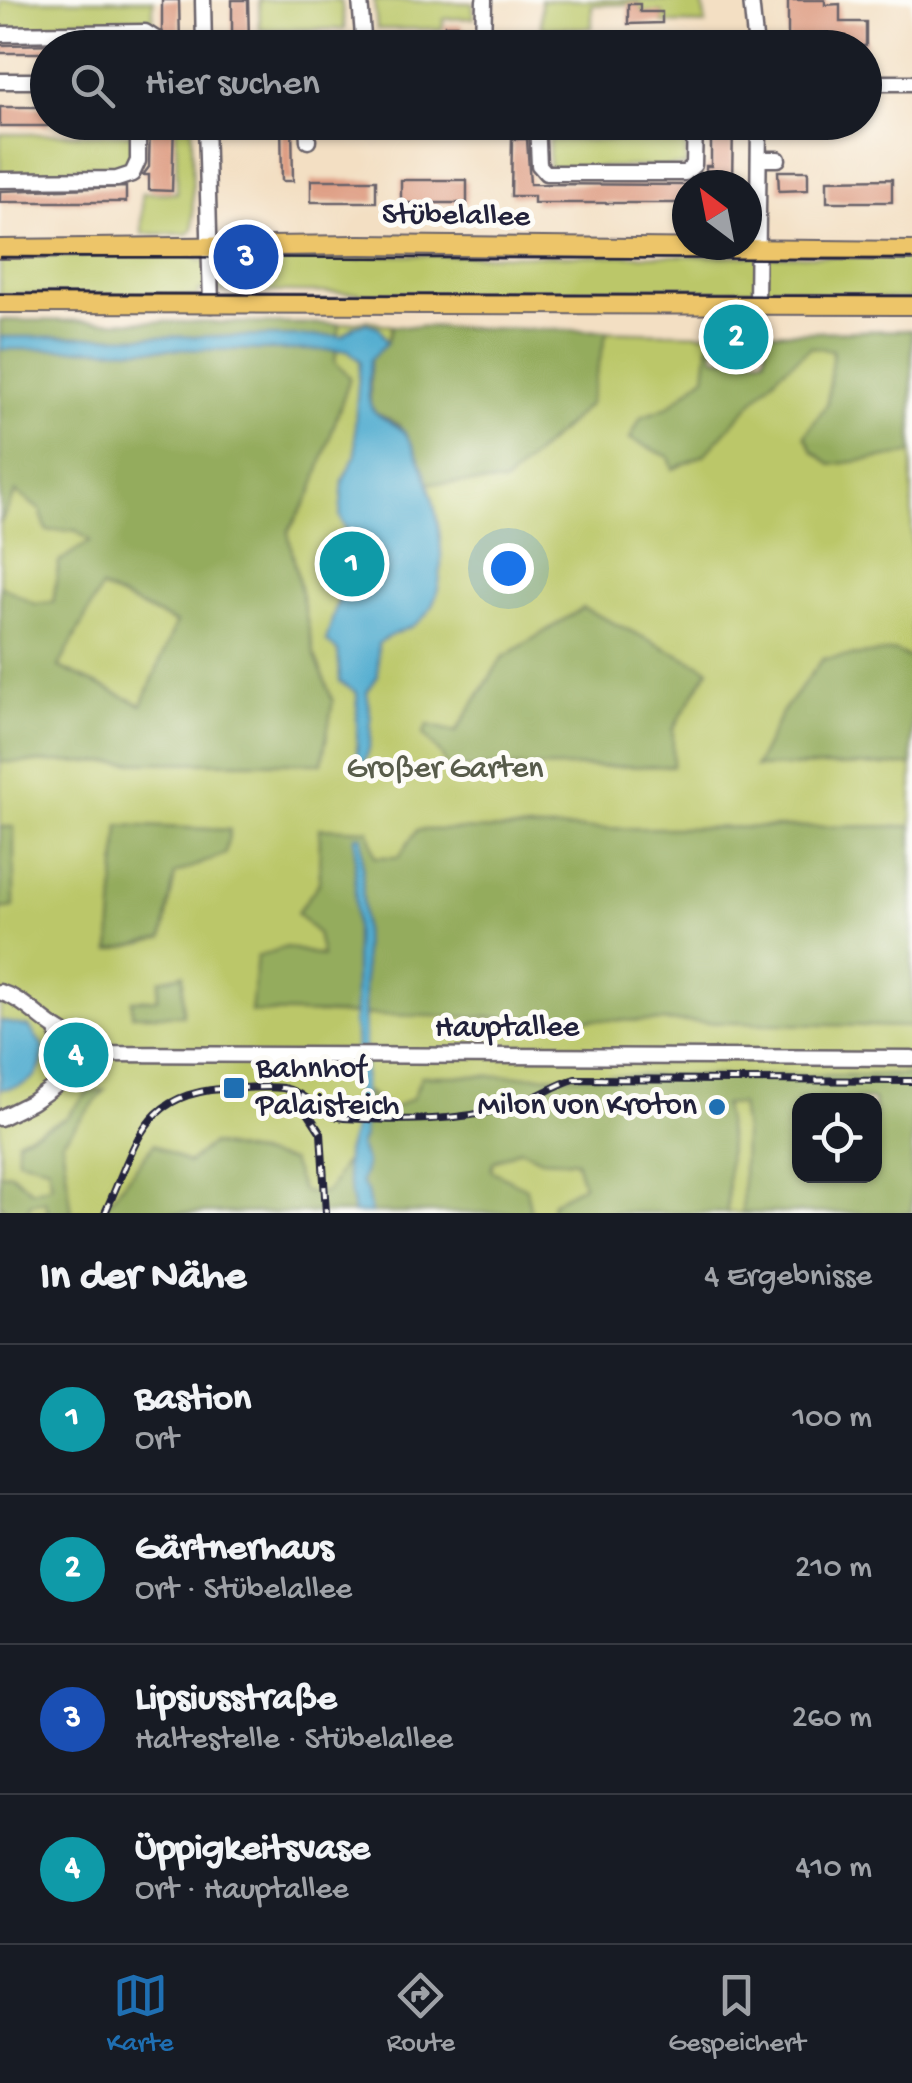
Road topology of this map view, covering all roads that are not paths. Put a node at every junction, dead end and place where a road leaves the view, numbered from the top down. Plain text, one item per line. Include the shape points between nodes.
1 (203, 0) edge
2 (360, 0) edge
3 (484, 0) edge
4 (751, 0) edge
5 (204, 30) edge
6 (362, 30) edge
7 (484, 30) edge
8 (754, 30) edge
9 (0, 34) edge
10 (30, 34) edge
11 (0, 81) edge
12 (30, 81) edge
13 (882, 83) edge
14 (912, 83) edge
15 (138, 140) edge
16 (206, 140) edge
17 (538, 140) edge
18 (695, 140) edge
19 (760, 140) edge
20 (778, 158) dead end
21 (759, 159) junction
22 (759, 170) edge
23 (0, 180) edge
24 (209, 247) junction
25 (0, 248) edge
26 (672, 250) edge
27 (762, 251) edge
28 (912, 251) edge
29 (759, 260) edge
30 (0, 303) edge
31 (757, 304) junction
32 (211, 305) junction
33 (912, 305) edge
34 (0, 992) edge
35 (58, 1030) junction
36 (101, 1054) junction
37 (912, 1058) edge
38 (58, 1082) junction
39 (0, 1118) edge

1 - 5 street
2 - 6 street
3 - 7 street
4 - 8 street
9 - 10 street
11 - 12 street
13 - 14 street
15 - 23 street via 132,174
16 - 24 street
17 - 18 street via 546,173 685,173 694,165
19 - 21 street
20 - 21 street
21 - 22 street
24 - 25 main road, Stübelallee
24 - 26 main road, Stübelallee
24 - 32 street
27 - 28 main road, Stübelallee
29 - 31 street
30 - 32 main road
31 - 32 main road
31 - 33 main road
34 - 35 street, Hauptallee via 32,1006
35 - 36 street, Hauptallee
35 - 38 street
36 - 37 street, Hauptallee
36 - 38 street
38 - 39 street

